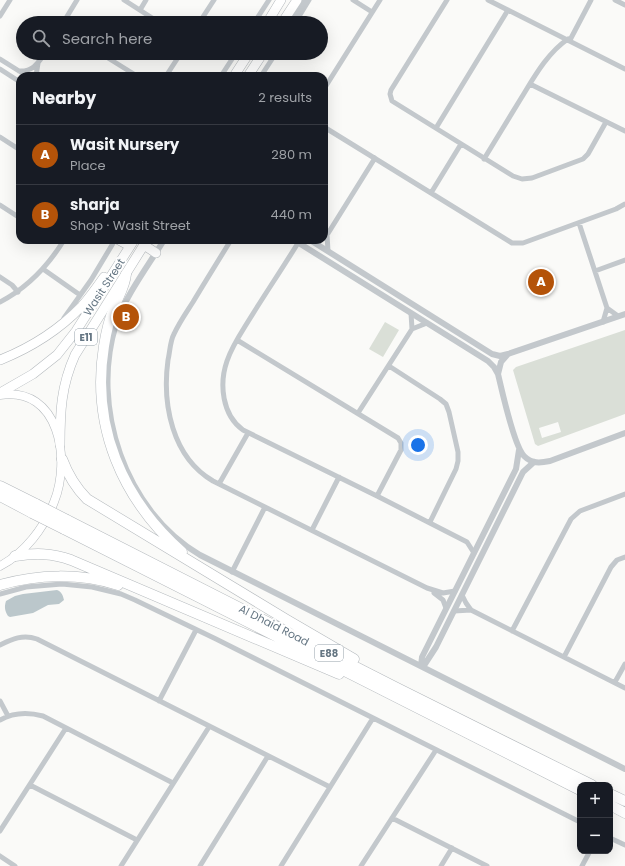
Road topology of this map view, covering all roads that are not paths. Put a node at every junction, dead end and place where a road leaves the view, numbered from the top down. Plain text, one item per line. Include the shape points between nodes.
1 (10, 0) edge
2 (78, 0) edge
3 (124, 0) edge
4 (146, 0) edge
5 (214, 0) edge
6 (269, 0) edge
7 (297, 0) edge
8 (305, 0) edge
9 (309, 0) edge
10 (353, 0) edge
11 (380, 0) edge
12 (447, 0) edge
13 (488, 0) edge
14 (591, 0) edge
15 (615, 0) edge
16 (281, 1) edge
17 (625, 5) edge
18 (140, 10) junction
19 (508, 10) junction
20 (372, 12) junction
21 (0, 16) edge
22 (68, 16) edge
23 (149, 16) edge
24 (204, 16) edge
25 (259, 16) edge
26 (271, 16) edge
27 (287, 16) edge
28 (295, 16) edge
29 (299, 16) edge
30 (569, 40) junction
31 (0, 59) edge
32 (41, 60) edge
33 (111, 60) edge
34 (176, 60) edge
35 (231, 60) edge
36 (244, 60) edge
37 (259, 60) edge
38 (260, 60) edge
39 (271, 60) edge
40 (39, 63) junction
41 (256, 64) junction
42 (625, 68) edge
43 (0, 69) edge
44 (19, 71) joint
45 (36, 72) edge
46 (131, 72) edge
47 (169, 72) edge
48 (224, 72) edge
49 (237, 72) edge
50 (251, 72) edge
51 (264, 72) edge
52 (16, 79) edge
53 (328, 83) edge
54 (530, 84) junction
55 (606, 122) junction
56 (436, 128) junction
57 (328, 129) edge
58 (625, 131) edge
59 (0, 137) edge
60 (461, 144) junction
61 (16, 147) edge
62 (375, 158) junction
63 (484, 159) junction
64 (431, 193) junction
65 (625, 204) edge
66 (0, 205) edge
67 (16, 215) edge
68 (579, 223) junction
69 (328, 231) edge
70 (62, 244) edge
71 (113, 244) edge
72 (131, 244) edge
73 (144, 244) edge
74 (147, 244) edge
75 (161, 244) edge
76 (229, 244) edge
77 (294, 244) edge
78 (301, 244) edge
79 (318, 244) edge
80 (326, 244) edge
81 (328, 251) junction
82 (156, 252) junction
83 (122, 259) junction
84 (625, 260) edge
85 (43, 269) junction
86 (595, 271) junction
87 (126, 274) junction
88 (0, 277) edge
89 (18, 292) junction
90 (80, 296) junction
91 (0, 302) edge
92 (607, 308) junction
93 (411, 313) junction
94 (625, 314) edge
95 (618, 316) junction
96 (603, 322) junction
97 (426, 323) junction
98 (60, 326) junction
99 (412, 329) junction
100 (237, 340) junction
101 (460, 344) junction
102 (480, 347) junction
103 (508, 354) junction
104 (0, 360) edge
105 (389, 366) junction
106 (498, 374) junction
107 (0, 394) edge
108 (358, 413) junction
109 (248, 433) junction
110 (625, 434) edge
111 (60, 445) junction
112 (519, 450) junction
113 (62, 459) junction
114 (534, 462) junction
115 (339, 477) junction
116 (510, 480) junction
117 (219, 484) junction
118 (518, 484) junction
119 (0, 486) edge
120 (625, 494) edge
121 (0, 496) edge
122 (377, 496) junction
123 (265, 506) junction
124 (34, 508) junction
125 (430, 522) junction
126 (65, 524) junction
127 (312, 530) junction
128 (481, 538) junction
129 (467, 542) junction
130 (474, 553) junction
131 (15, 556) junction
132 (625, 557) edge
133 (0, 566) edge
134 (202, 569) junction
135 (232, 572) junction
136 (0, 585) edge
137 (427, 588) junction
138 (455, 591) junction
139 (0, 594) edge
140 (462, 595) junction
141 (158, 596) junction
142 (446, 608) junction
143 (471, 610) junction
144 (454, 611) junction
145 (196, 630) junction
146 (512, 631) junction
147 (429, 643) junction
148 (0, 645) edge
149 (436, 647) junction
150 (564, 657) junction
151 (409, 661) junction
152 (625, 664) edge
153 (422, 667) junction
154 (435, 674) junction
155 (615, 682) junction
156 (379, 687) junction
157 (397, 688) junction
158 (625, 688) edge
159 (0, 701) edge
160 (159, 701) junction
161 (8, 716) junction
162 (373, 718) junction
163 (0, 720) edge
164 (209, 726) junction
165 (66, 728) junction
166 (436, 750) junction
167 (268, 756) junction
168 (625, 770) edge
169 (586, 782) edge
170 (173, 783) junction
171 (30, 785) junction
172 (330, 787) junction
173 (577, 788) edge
174 (613, 796) edge
175 (625, 802) edge
176 (613, 807) edge
177 (625, 813) edge
178 (392, 818) junction
179 (577, 820) edge
180 (0, 831) edge
181 (613, 839) edge
182 (137, 840) junction
183 (625, 845) edge
184 (452, 848) junction
185 (588, 854) edge
186 (0, 856) edge
187 (15, 866) edge
188 (121, 866) edge
189 (200, 866) edge
190 (281, 866) edge
191 (362, 866) edge
192 (440, 866) edge
193 (487, 866) edge
194 (582, 866) edge

1 - 21 street
2 - 22 street
3 - 18 street
4 - 18 street
5 - 24 street
6 - 25 street
7 - 27 highway
8 - 28 street
9 - 29 street
10 - 20 street
11 - 20 street
12 - 56 street via 390,94 392,101
13 - 19 street
14 - 30 street
15 - 17 street
16 - 26 highway
18 - 23 street
19 - 30 street
19 - 56 street
20 - 53 street
30 - 42 street
30 - 54 street via 553,52
31 - 44 street
32 - 40 street
33 - 46 street
34 - 47 street
35 - 48 street
36 - 49 highway
37 - 41 highway
38 - 41 street
39 - 51 street
40 - 44 street via 30,70
40 - 45 street
41 - 50 highway
43 - 52 street
54 - 55 street
54 - 63 street
55 - 58 street
55 - 63 street via 583,159 532,178 517,178
56 - 60 street
57 - 62 street
59 - 61 street
60 - 63 street
60 - 64 street
62 - 64 street
62 - 69 street
64 - 68 street via 512,243 520,244
65 - 68 street
66 - 67 street
68 - 86 street
70 - 85 street
71 - 90 street
72 - 83 highway, Wasit Street / E11
73 - 87 highway, Wasit Street / E11
74 - 82 highway
75 - 82 street
76 - 117 street via 173,335 167,376 169,413 178,443 190,463
77 - 100 street
78 - 93 street
79 - 81 street
80 - 81 street
81 - 102 street
82 - 135 street via 125,304 113,338 107,379 115,438 132,482 162,524 187,547
83 - 98 highway via 110,269 82,306
83 - 107 highway, Wasit Street / E11 via 76,331 57,355 33,374
84 - 86 street
85 - 89 street
85 - 90 street
86 - 92 street
87 - 111 highway, Wasit Street / E11 via 75,355 68,371 61,405
87 - 134 highway via 110,319 102,363 102,397 107,431 124,479 141,507 161,532
88 - 89 street
89 - 91 street
90 - 98 street
92 - 95 street
92 - 96 street
93 - 97 street
93 - 99 street
94 - 95 street
95 - 96 street
96 - 103 street
97 - 99 street
97 - 101 street
98 - 104 highway via 30,346
99 - 105 street
100 - 108 street
100 - 109 street via 226,362 223,392 232,420
101 - 102 street via 477,350 480,350
101 - 106 street via 491,364
102 - 103 street via 496,355
103 - 106 street via 501,362
105 - 108 street
105 - 125 street via 443,401 450,412 458,461
106 - 112 street
107 - 111 main road via 20,395 37,402 55,426
108 - 122 street via 396,436 401,443 399,454
109 - 115 street
109 - 117 street
110 - 114 street via 550,461
111 - 113 main road
112 - 114 street
112 - 116 street via 518,465
113 - 131 main road via 59,487 48,517 28,545
113 - 134 highway via 72,482 87,499
114 - 118 street via 523,472
115 - 122 street
115 - 127 street
116 - 118 street
116 - 128 street
117 - 123 street
118 - 140 street
119 - 124 highway, Al Dhaid Road / E88
120 - 146 street via 580,511 571,519
121 - 124 highway, Al Dhaid Road / E88
122 - 125 street
123 - 127 street
123 - 135 street
124 - 126 highway, Al Dhaid Road / E88, bridge
125 - 129 street
126 - 156 highway, Al Dhaid Road / E88
126 - 157 highway, Al Dhaid Road / E88
127 - 137 street
128 - 129 street
128 - 130 street
129 - 130 street
130 - 138 street
131 - 133 main road
131 - 141 highway via 60,556
132 - 150 street via 611,567
134 - 157 highway via 376,671
135 - 151 street
136 - 141 highway via 34,578 75,577 116,584
137 - 138 street via 443,593
137 - 142 street via 441,597
138 - 142 street
139 - 145 street via 37,585 92,587 135,600
140 - 143 street
140 - 144 street
141 - 156 highway via 358,682
142 - 147 street
143 - 144 street
143 - 146 street
144 - 149 street
145 - 160 street
145 - 162 street
146 - 150 street
147 - 149 street
147 - 151 street via 419,656
147 - 153 street via 422,657
148 - 160 street via 22,637 41,641
149 - 153 street
149 - 154 street via 431,661
150 - 155 street
151 - 153 street
152 - 155 street
153 - 154 street
154 - 168 street
155 - 158 street
156 - 173 highway, Al Dhaid Road / E88
157 - 169 highway, Al Dhaid Road / E88
159 - 161 street
160 - 164 street
161 - 163 street
161 - 165 street via 36,714
162 - 166 street
162 - 172 street
164 - 167 street
164 - 170 street
165 - 170 street
165 - 171 street
166 - 178 street
166 - 179 street
167 - 172 street
167 - 189 street
170 - 182 street
171 - 180 street
171 - 182 street
172 - 190 street
174 - 175 highway
176 - 177 highway
178 - 184 street
178 - 191 street
181 - 183 street
182 - 188 street
184 - 192 street
184 - 193 street
185 - 194 street
186 - 187 street

